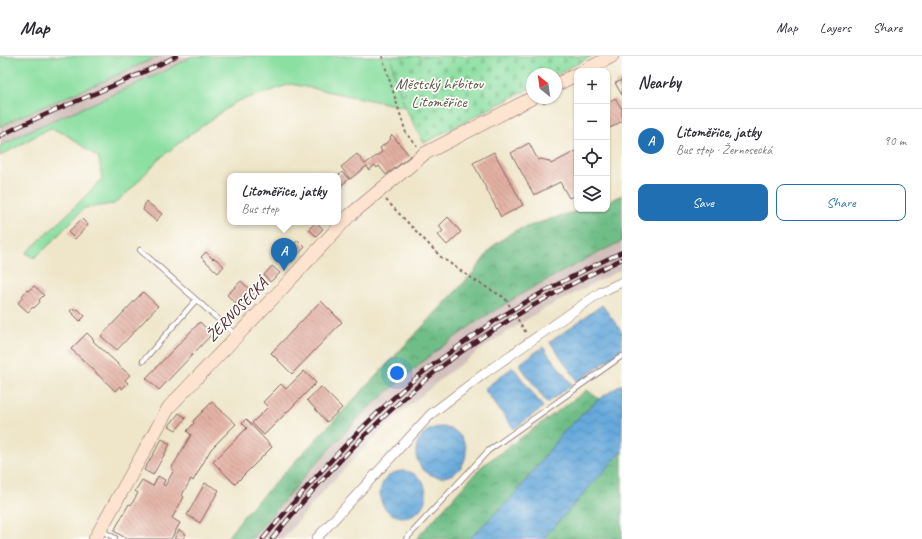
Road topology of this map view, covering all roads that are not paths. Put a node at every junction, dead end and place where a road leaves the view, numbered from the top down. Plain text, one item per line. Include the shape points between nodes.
1 (612, 56) edge
2 (590, 68) edge
3 (574, 76) edge
4 (562, 82) edge
5 (530, 104) edge
6 (341, 225) edge
7 (341, 225) edge
8 (140, 250) dead end
9 (622, 282) edge
10 (196, 300) junction
11 (237, 336) junction
12 (622, 356) edge
13 (143, 361) dead end
14 (98, 535) edge
15 (114, 539) edge
16 (316, 539) edge
17 (406, 539) edge

1 - 2 main road
3 - 4 main road
5 - 6 main road, ŽERNOSECKÁ via 424,154
7 - 11 main road, ŽERNOSECKÁ
8 - 10 lane
9 - 16 street via 602,292 530,341 431,414
10 - 11 lane
10 - 13 lane
11 - 14 main road, ŽERNOSECKÁ via 169,407
12 - 17 lane via 488,451
14 - 15 lane

